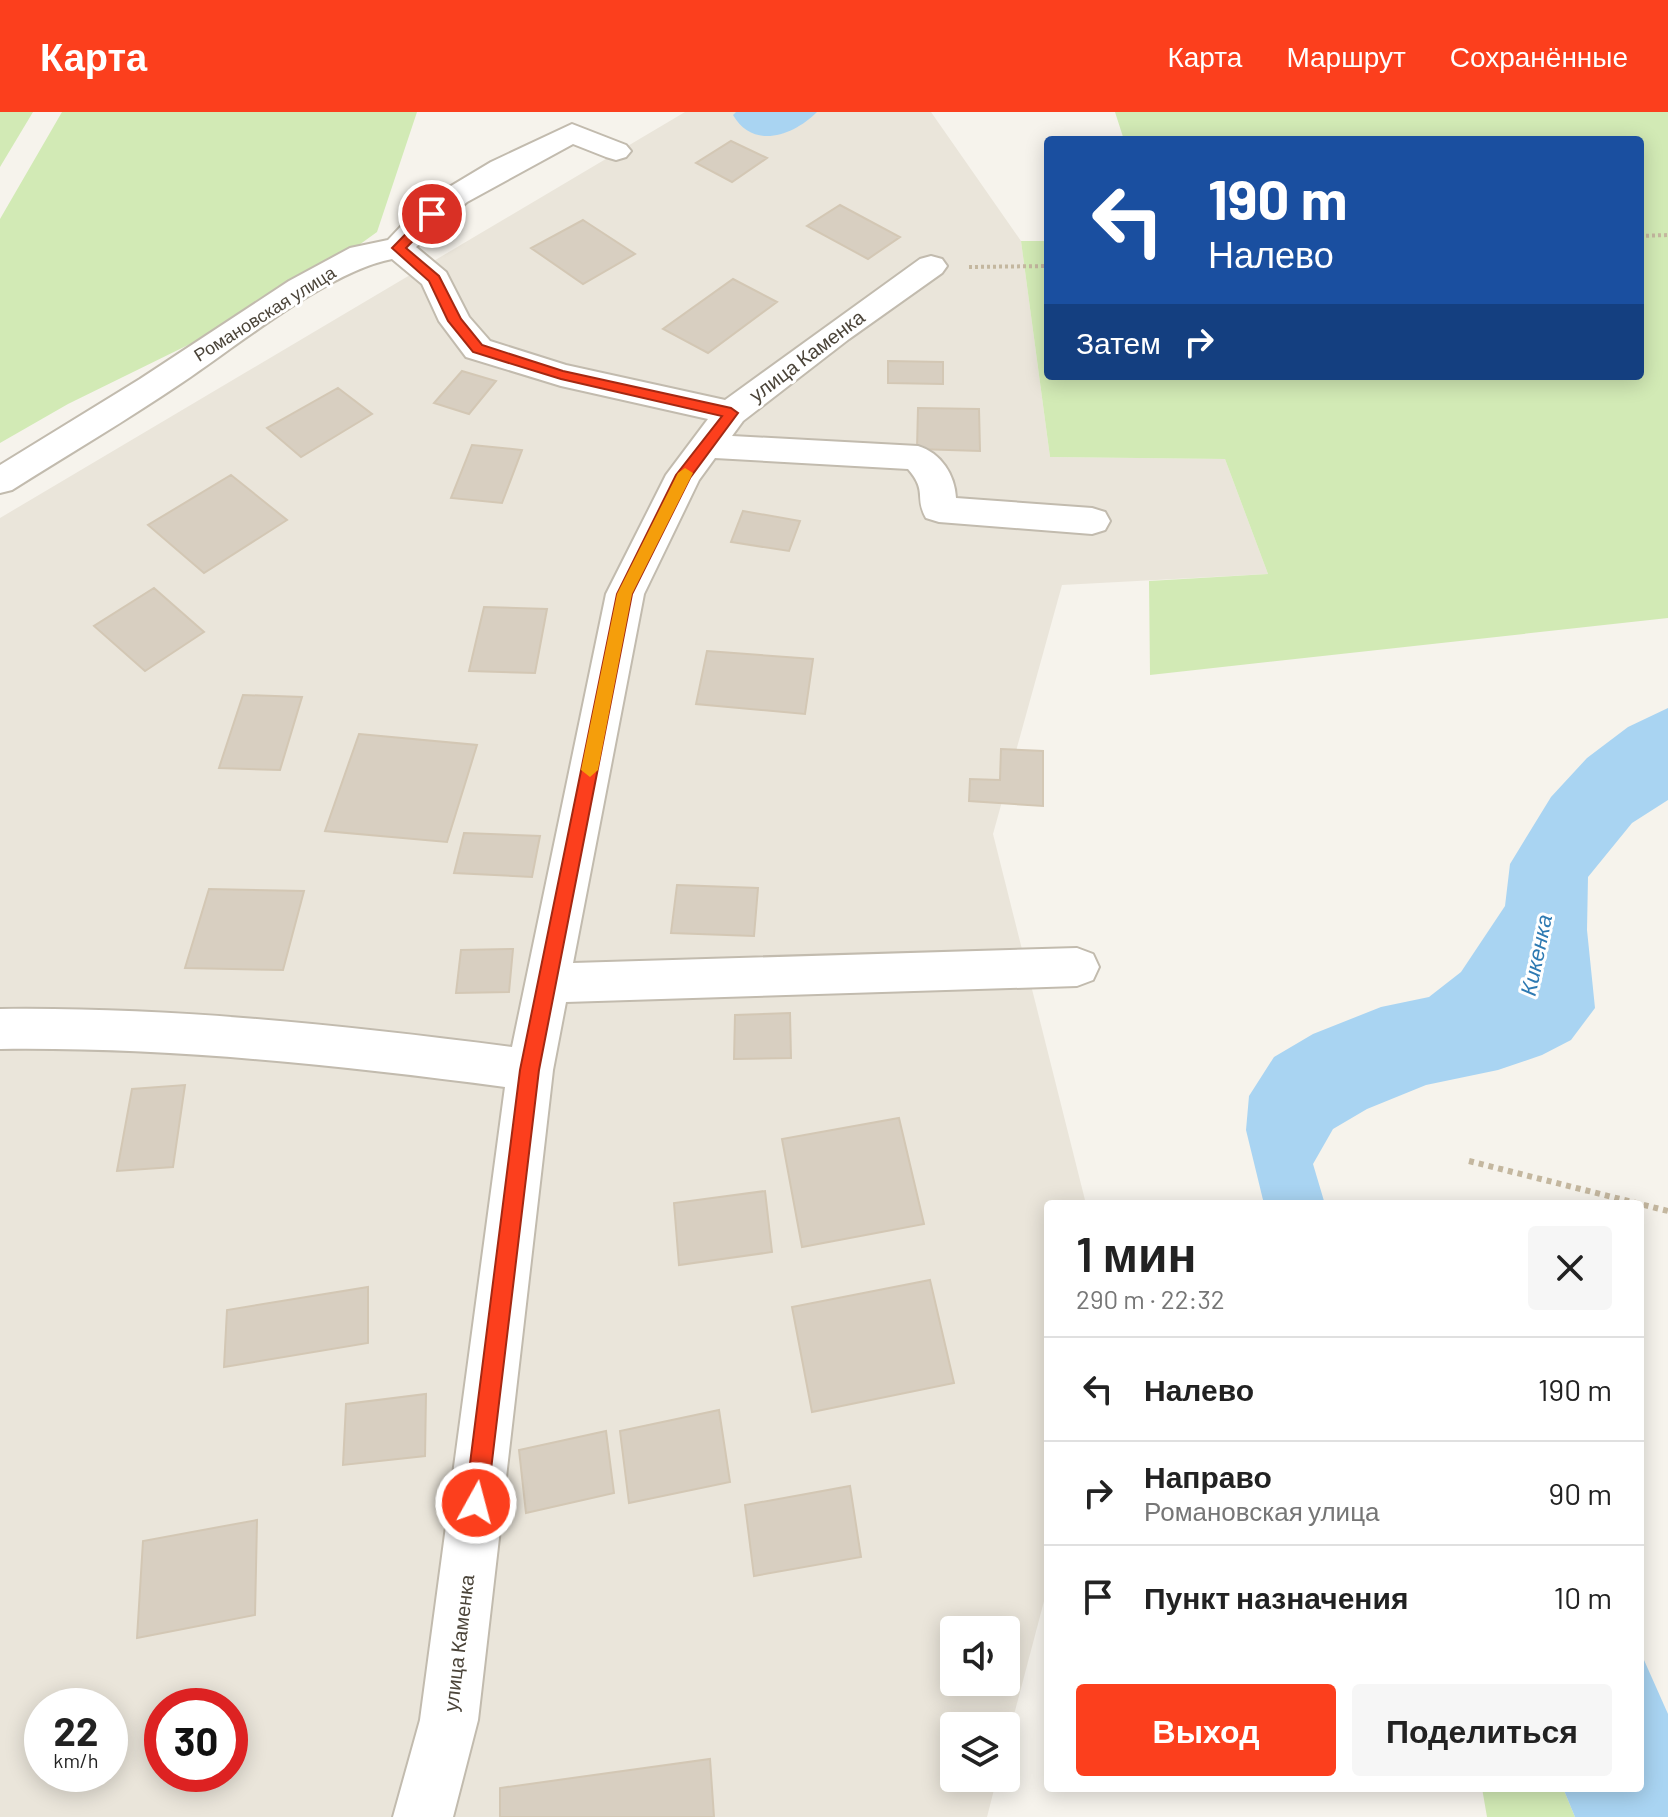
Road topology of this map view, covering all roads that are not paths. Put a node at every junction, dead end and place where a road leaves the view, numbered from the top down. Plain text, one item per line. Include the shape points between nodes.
1 (616, 151) dead end
2 (398, 248) junction
3 (931, 266) road end
4 (719, 430) junction
5 (0, 481) edge
6 (1092, 521) dead end
7 (1077, 967) dead end
8 (547, 983) junction
9 (0, 1029) edge
10 (530, 1070) junction
11 (423, 1817) edge

1 - 2 street via 572,133 454,195
2 - 4 street via 435,279 455,321 478,349
2 - 5 street, Романовская улица via 361,255 300,288
3 - 4 street, улица Каменка via 837,332
4 - 6 street via 918,458 938,481 939,509
4 - 8 street, улица Каменка via 684,475 625,594
7 - 8 street
8 - 10 street, улица Каменка
9 - 10 street via 78,1026 298,1039
10 - 11 street, улица Каменка via 449,1720

